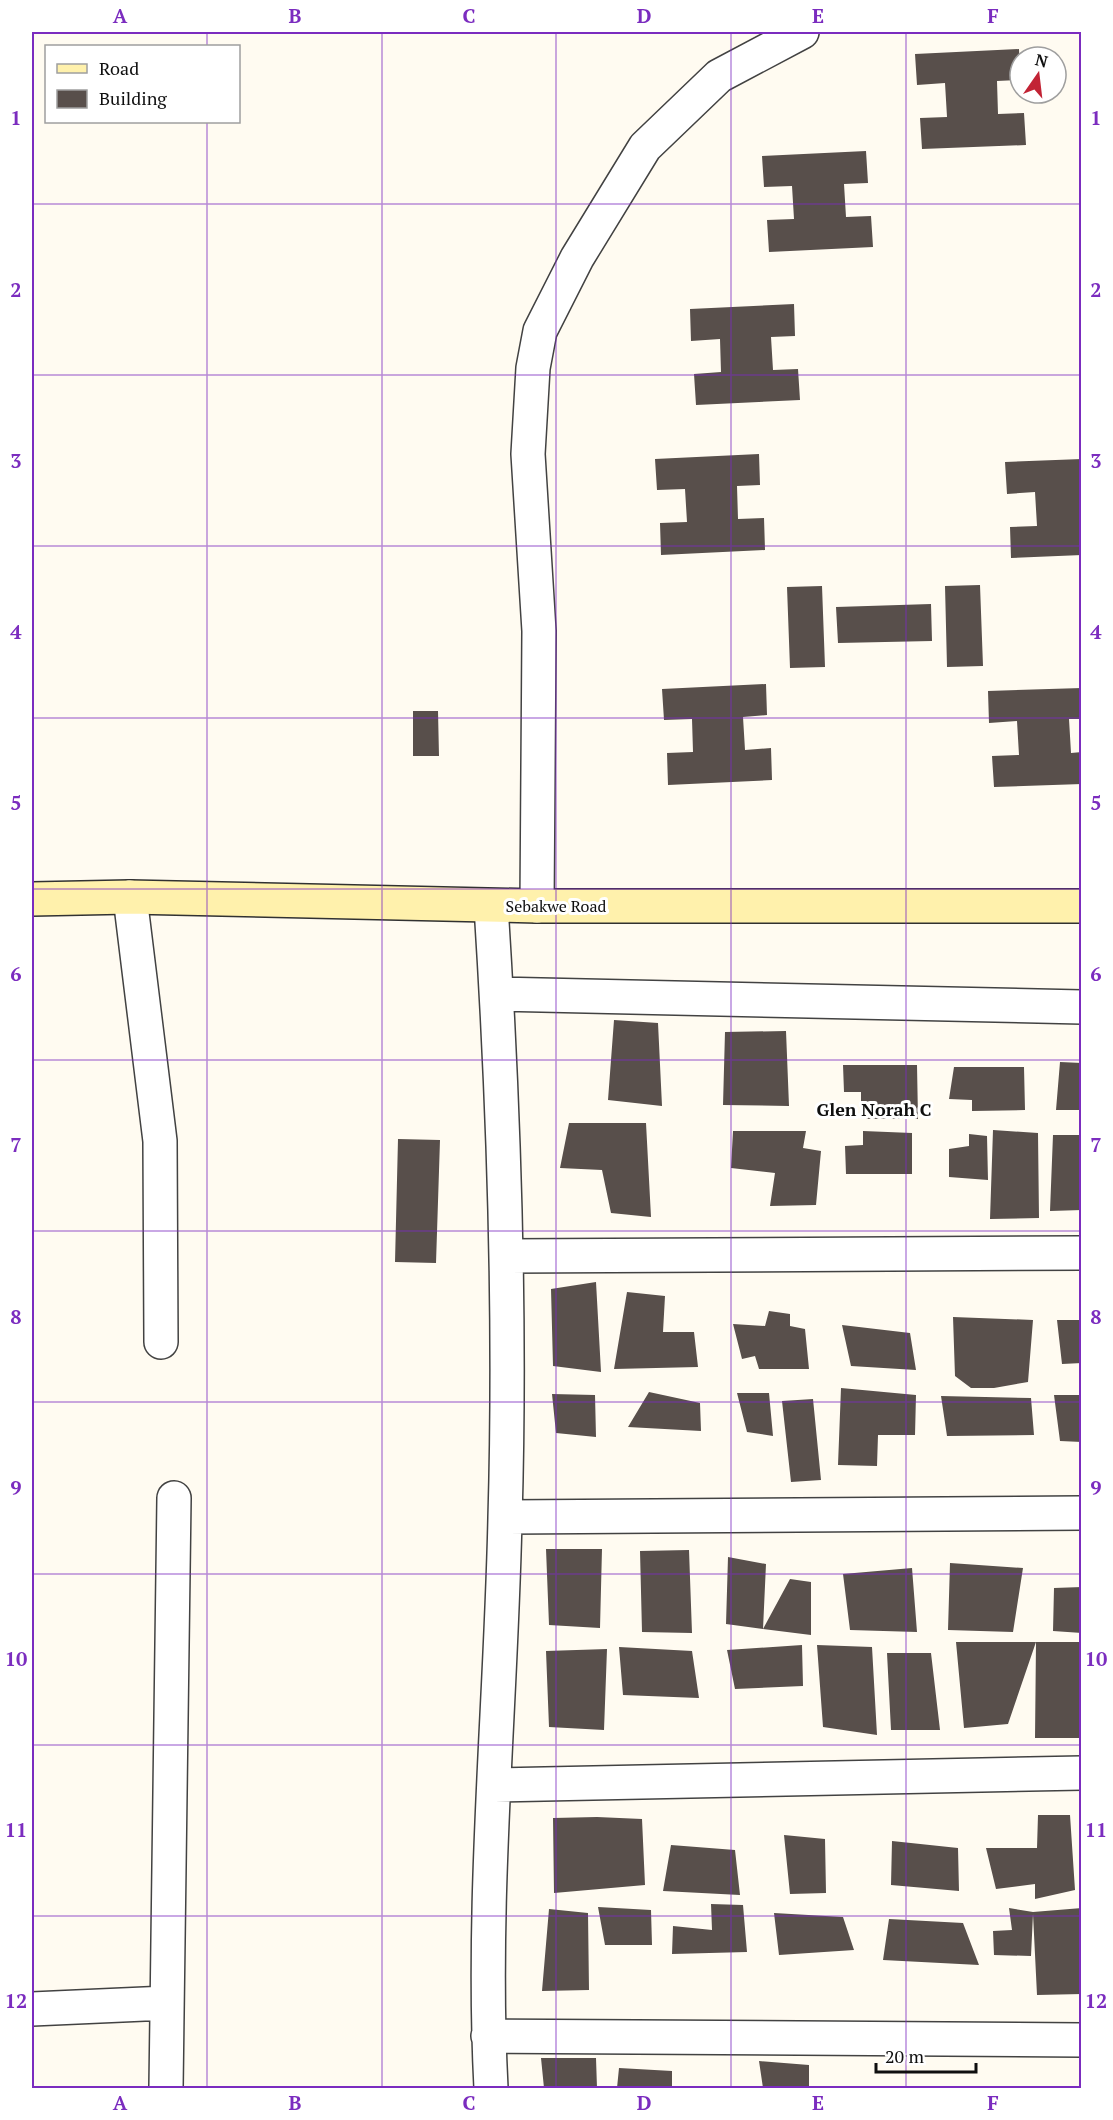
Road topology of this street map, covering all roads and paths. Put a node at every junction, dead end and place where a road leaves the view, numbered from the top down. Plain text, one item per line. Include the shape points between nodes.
1 (802, 32) edge
2 (130, 897) junction
3 (32, 899) edge
4 (491, 906) junction
5 (537, 906) junction
6 (1082, 906) edge
7 (497, 994) junction
8 (1082, 1006) edge
9 (1082, 1253) edge
10 (506, 1256) junction
11 (161, 1342) dead end
12 (174, 1498) dead end
13 (1082, 1513) edge
14 (506, 1517) junction
15 (1082, 1773) edge
16 (494, 1785) junction
17 (167, 2003) junction
18 (32, 2009) edge
19 (488, 2036) junction
20 (1082, 2040) edge
21 (166, 2088) edge
22 (491, 2088) edge

1 - 5 street via 719,76 645,147 577,258 540,331 533,368 528,454 539,631
2 - 3 street, Sebakwe Road
2 - 4 street, Sebakwe Road
2 - 11 street via 160,1141
4 - 5 street, Sebakwe Road
4 - 7 street
5 - 6 street, Sebakwe Road
7 - 8 street
7 - 10 street
9 - 10 street
10 - 14 street
12 - 17 street
13 - 14 street
14 - 16 street
15 - 16 street
16 - 19 street
17 - 18 street
17 - 21 street
19 - 20 street
19 - 22 street

